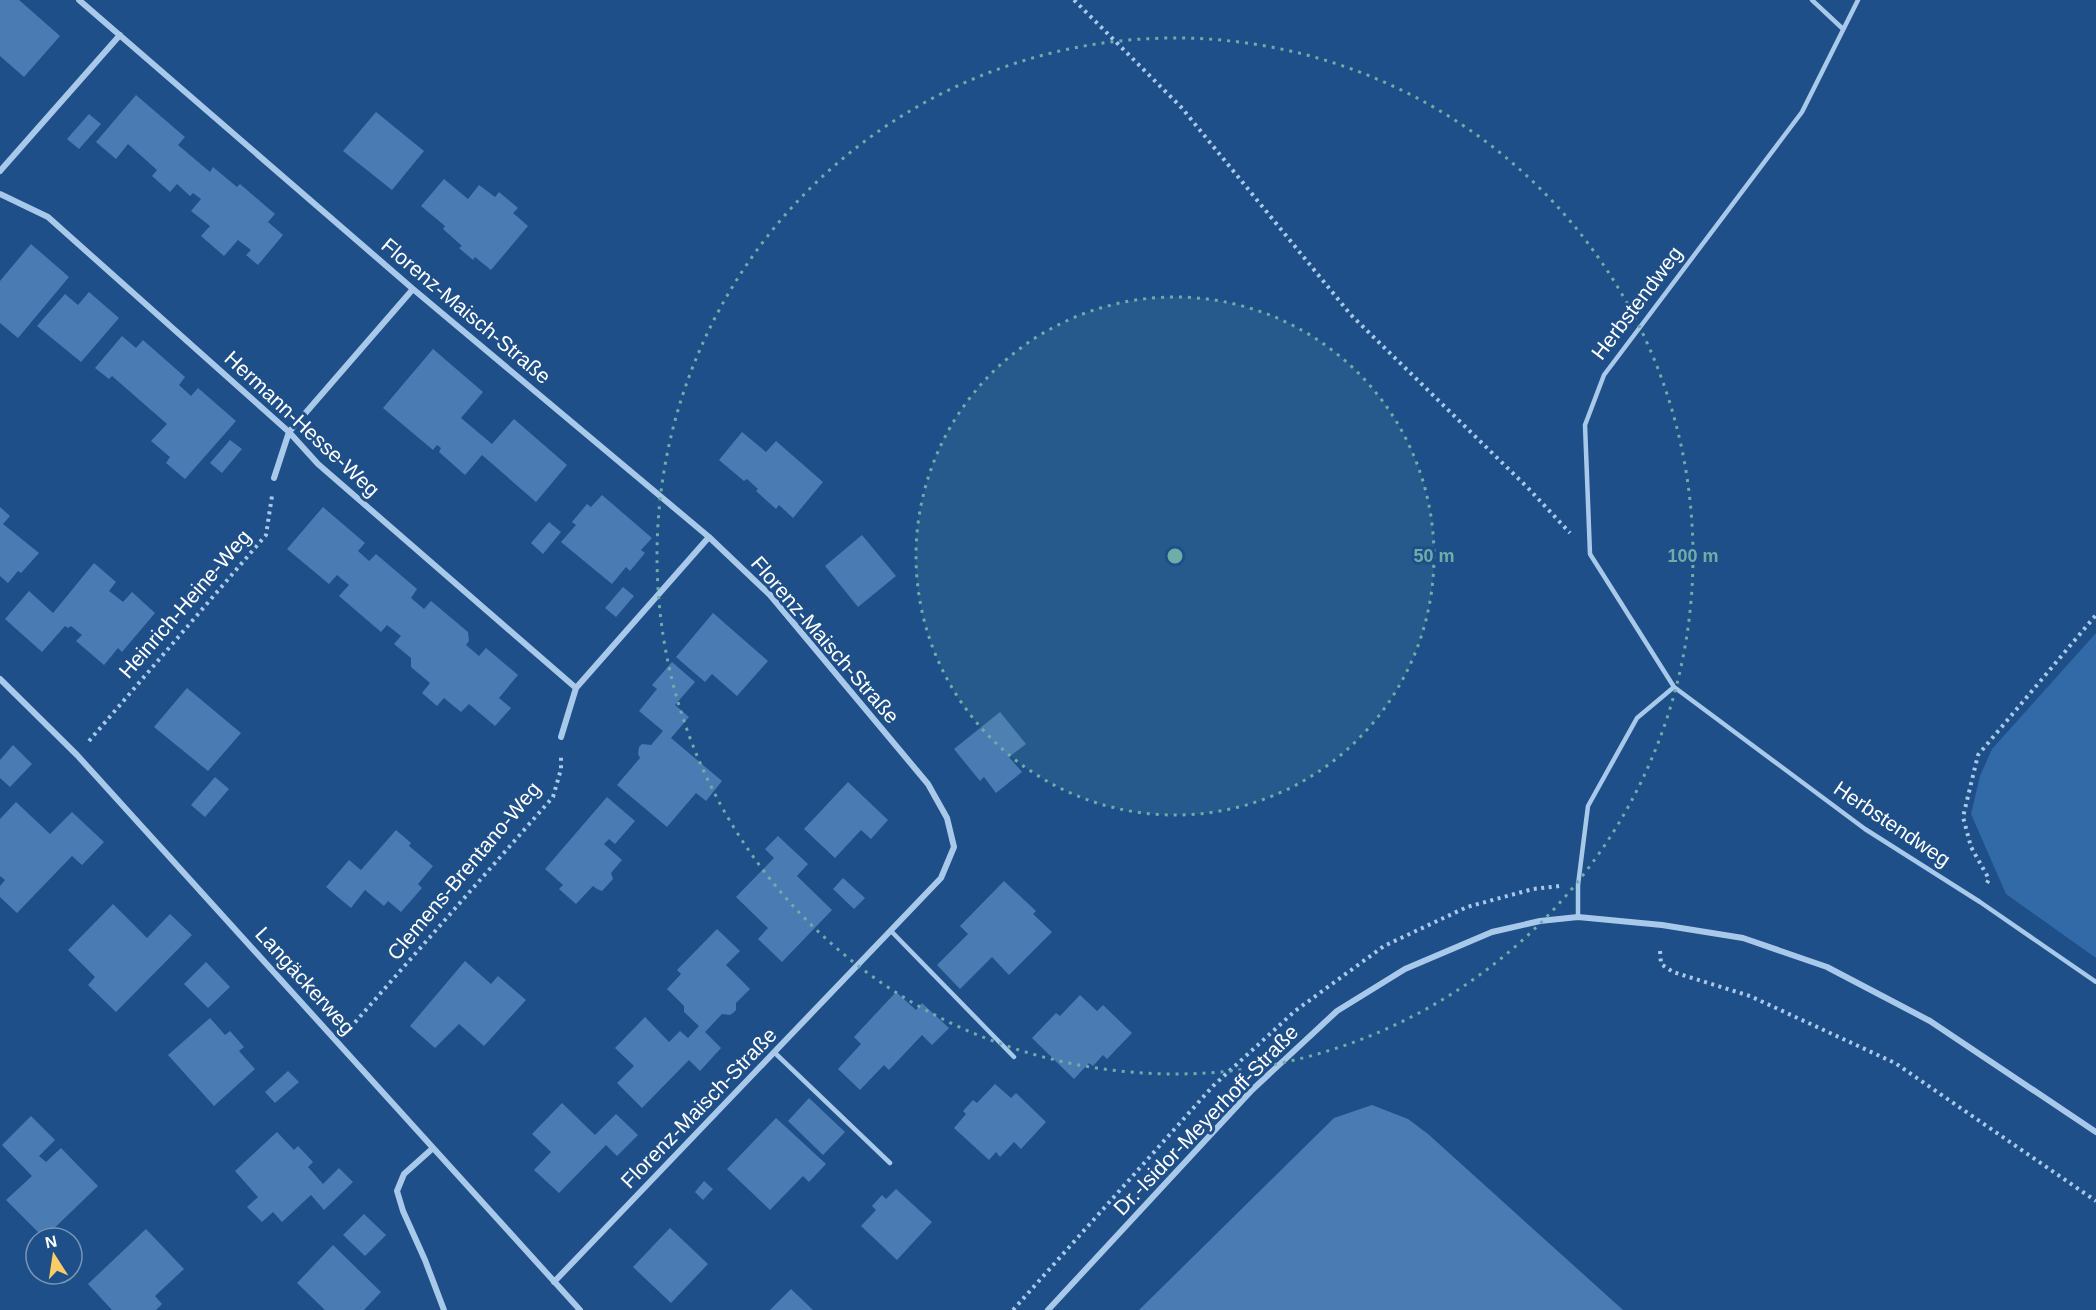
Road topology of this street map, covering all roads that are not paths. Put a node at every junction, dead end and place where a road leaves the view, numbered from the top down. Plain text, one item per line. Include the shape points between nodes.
1 (79, 0) edge
2 (1812, 0) edge
3 (1858, 0) edge
4 (1843, 28) junction
5 (120, 35) junction
6 (0, 171) edge
7 (0, 194) edge
8 (412, 289) junction
9 (290, 432) junction
10 (274, 478) road end
11 (709, 537) junction
12 (0, 680) edge
13 (1674, 687) junction
14 (576, 688) junction
15 (561, 737) road end
16 (1578, 917) junction
17 (891, 931) junction
18 (2096, 982) edge
19 (776, 1053) junction
20 (1014, 1057) dead end
21 (2096, 1132) edge
22 (433, 1148) junction
23 (890, 1163) dead end
24 (554, 1282) junction
25 (444, 1310) edge
26 (580, 1310) edge
27 (1048, 1310) edge

1 - 5 street, Florenz-Maisch-Straße
2 - 4 lane
3 - 4 lane, Herbstendweg
4 - 13 lane, Herbstendweg via 1802,112 1604,375 1585,424 1590,554
5 - 6 street
5 - 8 street, Florenz-Maisch-Straße
7 - 9 street, Hermann-Hesse-Weg via 48,217
8 - 9 street
8 - 11 street, Florenz-Maisch-Straße
9 - 10 street
9 - 14 street, Hermann-Hesse-Weg via 318,464
11 - 14 street
11 - 17 street, Florenz-Maisch-Straße via 770,595 928,784 947,818 954,847 941,878
12 - 22 street, Langäckerweg via 77,755
13 - 16 lane via 1637,718 1588,806
13 - 18 lane, Herbstendweg via 1865,829
14 - 15 street
16 - 21 street, Dr.-Isidor-Meyerhoff-Straße via 1743,938 1827,967 1930,1021
16 - 27 street, Dr.-Isidor-Meyerhoff-Straße via 1492,932 1405,969 1337,1011 1252,1090
17 - 19 street, Florenz-Maisch-Straße
17 - 20 lane
19 - 23 lane
19 - 24 street, Florenz-Maisch-Straße
22 - 24 street, Langäckerweg
22 - 25 street via 404,1174 397,1191
24 - 26 street, Langäckerweg

